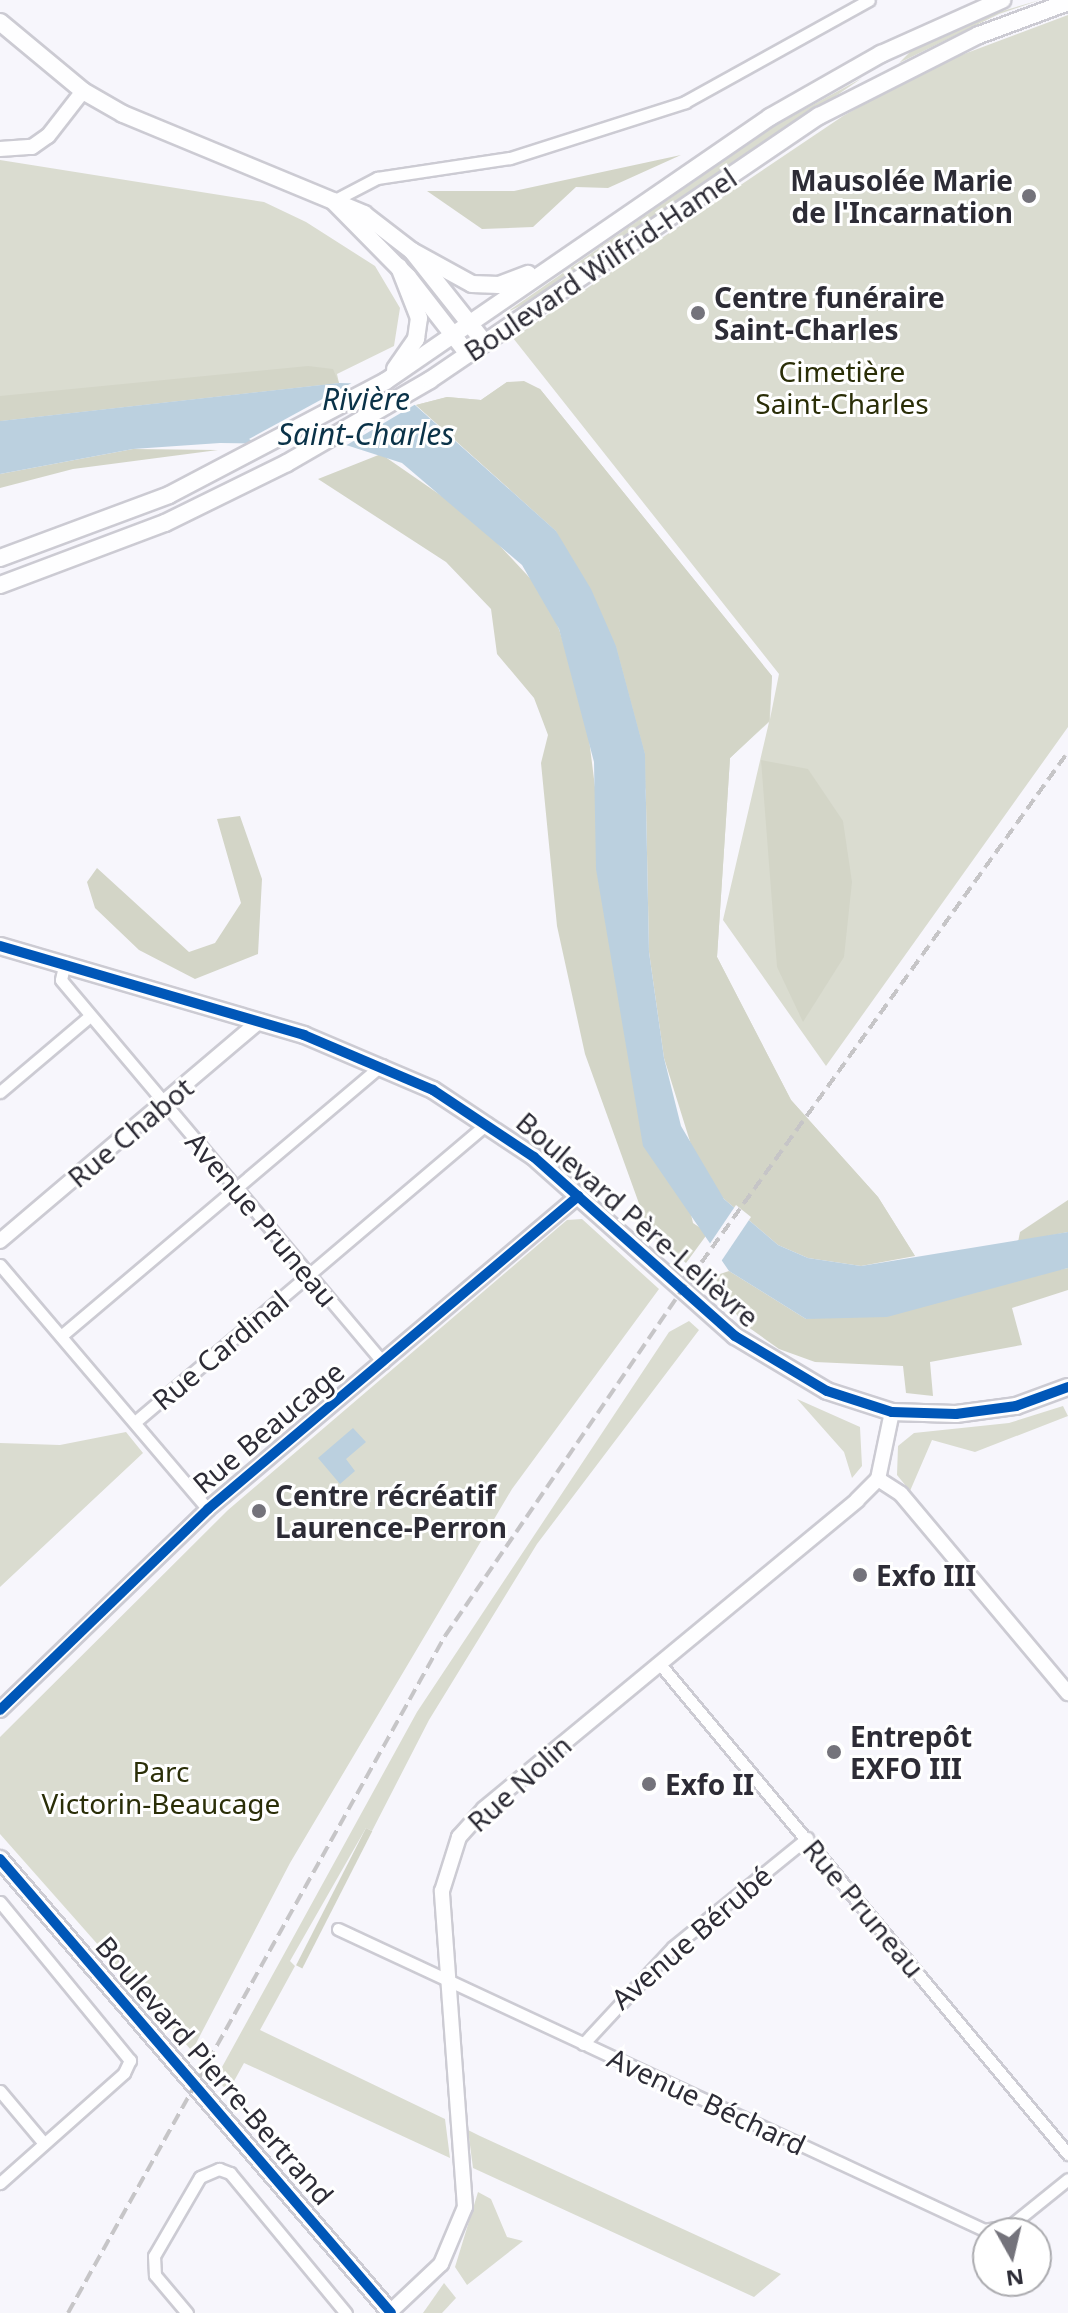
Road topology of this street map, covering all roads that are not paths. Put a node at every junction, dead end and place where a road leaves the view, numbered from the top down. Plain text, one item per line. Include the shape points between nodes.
1 (869, 0) edge
2 (1002, 0) edge
3 (1068, 2) edge
4 (0, 22) edge
5 (83, 91) junction
6 (0, 149) edge
7 (333, 201) junction
8 (412, 251) junction
9 (569, 255) junction
10 (399, 267) junction
11 (469, 324) junction
12 (455, 334) junction
13 (485, 343) junction
14 (468, 354) junction
15 (386, 381) junction
16 (0, 558) edge
17 (0, 585) edge
18 (0, 946) edge
19 (65, 962) junction
20 (90, 1016) junction
21 (259, 1021) junction
22 (382, 1065) junction
23 (0, 1092) edge
24 (165, 1104) junction
25 (487, 1123) junction
26 (236, 1189) junction
27 (579, 1196) junction
28 (0, 1241) edge
29 (0, 1265) edge
30 (309, 1276) junction
31 (61, 1336) junction
32 (383, 1362) junction
33 (1068, 1387) edge
34 (892, 1412) junction
35 (135, 1422) junction
36 (878, 1479) junction
37 (208, 1509) junction
38 (659, 1663) junction
39 (1068, 1693) edge
40 (0, 1710) edge
41 (807, 1838) junction
42 (0, 1859) edge
43 (0, 1902) edge
44 (338, 1929) dead end
45 (448, 1981) junction
46 (583, 2044) junction
47 (0, 2091) edge
48 (42, 2141) junction
49 (1068, 2154) edge
50 (1068, 2179) edge
51 (0, 2183) edge
52 (187, 2313) edge
53 (346, 2313) edge
54 (390, 2313) edge

1 - 7 street via 685,102 510,158 377,178
2 - 9 main road, Boulevard Wilfrid-Hamel via 810,93
3 - 13 main road, Boulevard Wilfrid-Hamel via 979,35 819,116
4 - 5 main road
5 - 6 street via 48,136 32,147
5 - 7 main road
7 - 8 main road
7 - 10 main road
8 - 9 main road via 461,279 491,286
8 - 11 main road
9 - 11 main road, Boulevard Wilfrid-Hamel
10 - 12 main road
10 - 15 main road via 418,304 419,331
11 - 12 main road, Boulevard Wilfrid-Hamel
11 - 13 main road
12 - 14 main road
12 - 15 main road, Boulevard Wilfrid-Hamel
13 - 14 main road, Boulevard Wilfrid-Hamel
14 - 17 main road, Boulevard Wilfrid-Hamel via 287,463 165,523
15 - 16 main road, Boulevard Wilfrid-Hamel via 169,495
18 - 19 main road, Boulevard Père-Lelièvre
19 - 20 street, Avenue Pruneau via 61,980
19 - 21 main road, Boulevard Père-Lelièvre
20 - 23 street
20 - 24 street, Avenue Pruneau
21 - 22 main road, Boulevard Père-Lelièvre
21 - 24 street, Rue Chabot
22 - 25 main road, Boulevard Père-Lelièvre
22 - 26 street
24 - 26 street, Avenue Pruneau
24 - 28 street, Rue Chabot
25 - 27 main road, Boulevard Père-Lelièvre
25 - 30 street, Rue Cardinal
26 - 30 street, Avenue Pruneau
26 - 31 street
27 - 32 street, Rue Beaucage
27 - 34 main road, Boulevard Père-Lelièvre via 757,1353 827,1391
29 - 31 street
30 - 32 street, Avenue Pruneau
30 - 35 street, Rue Cardinal
31 - 35 street
32 - 37 street, Rue Beaucage
33 - 34 main road, Boulevard Père-Lelièvre via 990,1411
34 - 36 street
35 - 37 street
36 - 38 street, Rue Nolin
36 - 39 street via 901,1494
37 - 40 street, Rue Beaucage
38 - 41 street, Rue Pruneau
38 - 45 street, Rue Nolin via 459,1837 442,1891
41 - 46 street, Avenue Bérubé via 673,1947
41 - 49 street, Rue Pruneau
42 - 54 main road, Boulevard Pierre-Bertrand
43 - 48 street, Boulevard Pierre-Bertrand via 129,2053 124,2073
44 - 45 street, Avenue Béchard
45 - 46 street, Avenue Béchard
45 - 54 street, Rue Nolin via 465,2207 441,2264
46 - 50 street, Avenue Béchard via 984,2230 1011,2225
47 - 48 street
48 - 51 street
52 - 53 street, Boulevard Pierre-Bertrand via 151,2268 200,2177 219,2169 230,2173

